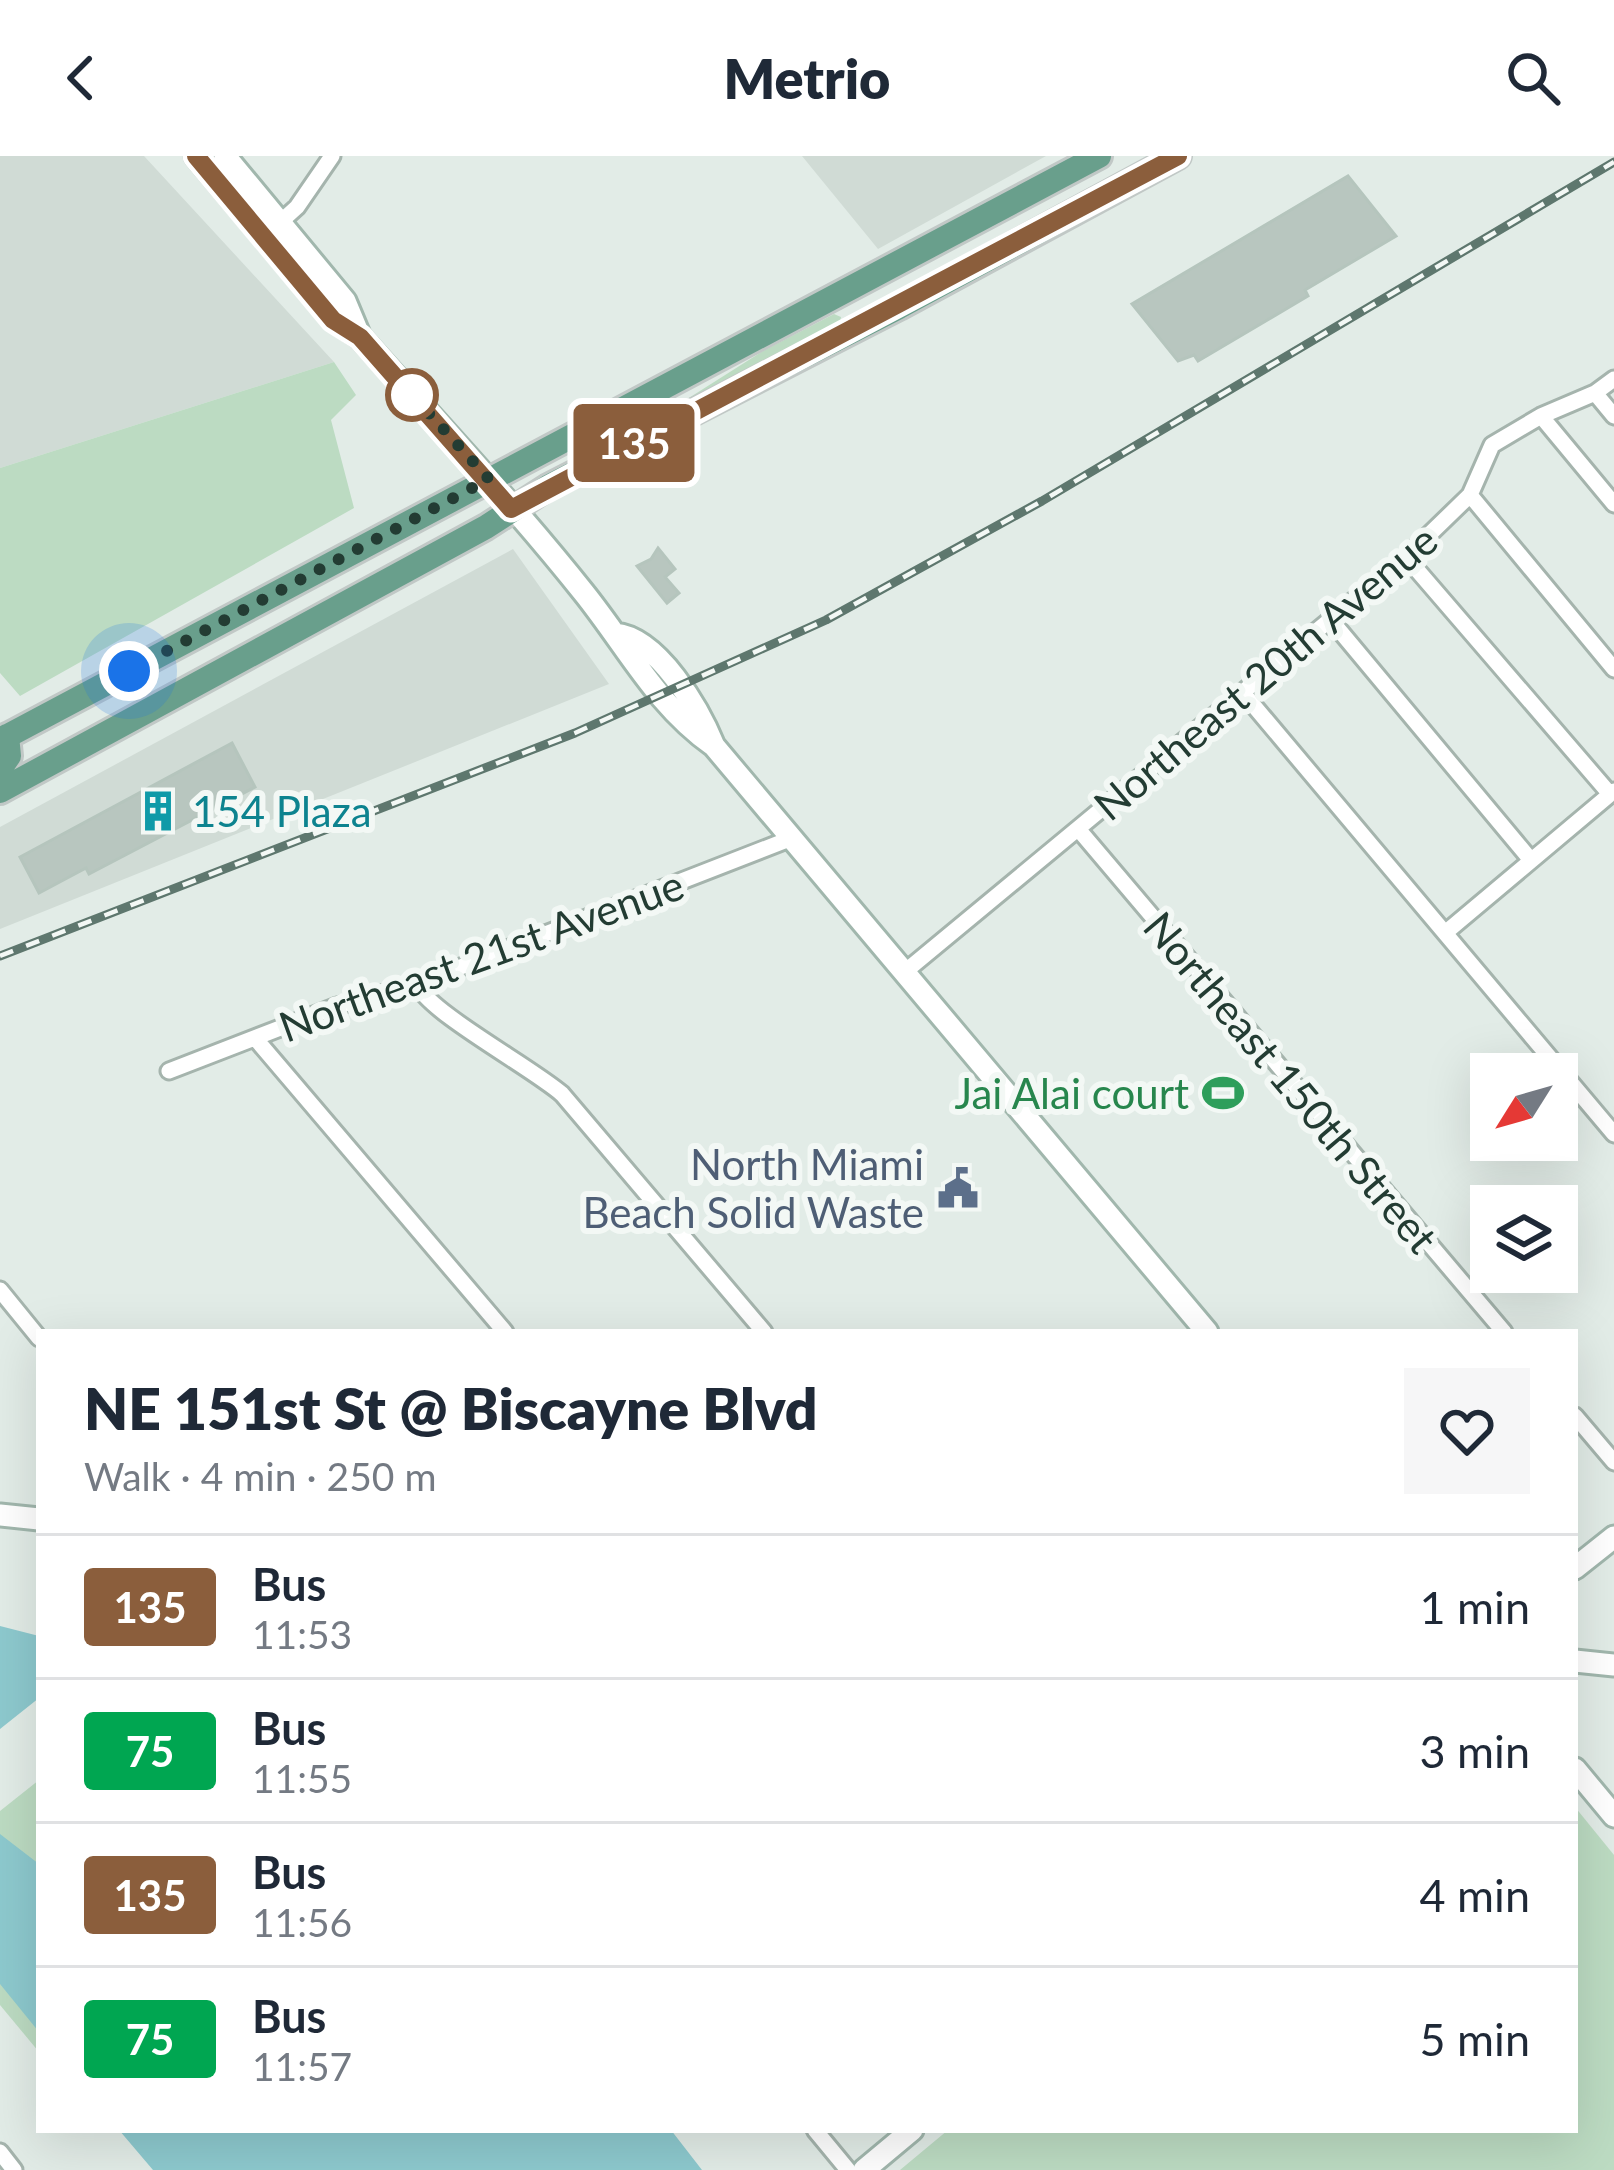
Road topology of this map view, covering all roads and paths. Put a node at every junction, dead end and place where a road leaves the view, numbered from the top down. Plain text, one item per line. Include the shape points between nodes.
1 (196, 156) edge
2 (225, 156) edge
3 (332, 156) edge
4 (1099, 156) edge
5 (1178, 156) edge
6 (272, 229) junction
7 (880, 275) junction
8 (899, 307) junction
9 (1614, 379) edge
10 (1595, 393) junction
11 (1541, 416) junction
12 (1614, 416) edge
13 (489, 479) junction
14 (1470, 495) junction
15 (1614, 504) edge
16 (511, 509) junction
17 (1406, 557) junction
18 (1330, 619) junction
19 (1614, 669) edge
20 (1244, 694) junction
21 (4, 738) edge
22 (0, 770) edge
23 (0, 791) edge
24 (1612, 792) edge
25 (1079, 830) junction
26 (792, 838) junction
27 (1530, 859) junction
28 (1445, 933) junction
29 (907, 970) junction
30 (417, 984) junction
31 (255, 1038) junction
32 (169, 1071) dead end
33 (1614, 1134) edge
34 (0, 1290) edge
35 (502, 1329) edge
36 (761, 1329) edge
37 (1205, 1329) edge
38 (1501, 1329) edge
39 (36, 1333) edge
40 (1578, 1419) edge
41 (1614, 1462) edge
42 (0, 1516) edge
43 (36, 1519) edge
44 (1614, 1537) edge
45 (1578, 1566) edge
46 (1578, 1661) edge
47 (1614, 1665) edge
48 (1578, 1773) edge
49 (1614, 1816) edge
50 (817, 2133) edge
51 (908, 2133) edge
52 (0, 2152) edge
53 (14, 2170) edge
54 (848, 2170) edge
55 (864, 2170) edge

1 - 6 street
2 - 6 street
3 - 6 street
4 - 7 main road
5 - 8 main road
6 - 13 street via 345,301 360,337
7 - 8 main road
7 - 13 main road
8 - 16 main road
9 - 10 street, Northeast 20th Avenue
10 - 11 street, Northeast 20th Avenue
10 - 12 street
11 - 14 street, Northeast 20th Avenue via 1492,445
11 - 15 street
13 - 16 street
13 - 21 main road
14 - 17 street, Northeast 20th Avenue
14 - 19 street
16 - 23 main road
16 - 26 street via 615,634 647,648 698,709 714,746
17 - 18 street, Northeast 20th Avenue
17 - 24 street
18 - 20 street, Northeast 20th Avenue
18 - 27 street
20 - 25 street, Northeast 20th Avenue
20 - 28 street
21 - 22 main road via 10,757
24 - 27 street
25 - 29 street, Northeast 20th Avenue
25 - 38 street, Northeast 150th Street
26 - 29 street
26 - 30 street, Northeast 21st Avenue
27 - 28 street
28 - 33 street
29 - 37 street
30 - 31 street, Northeast 21st Avenue
30 - 36 street via 447,1016 562,1094
31 - 32 street, Northeast 21st Avenue
31 - 35 street
34 - 39 street
40 - 41 street
42 - 43 street
44 - 45 street
46 - 47 street
48 - 49 street
50 - 54 street
51 - 55 street
52 - 53 street

